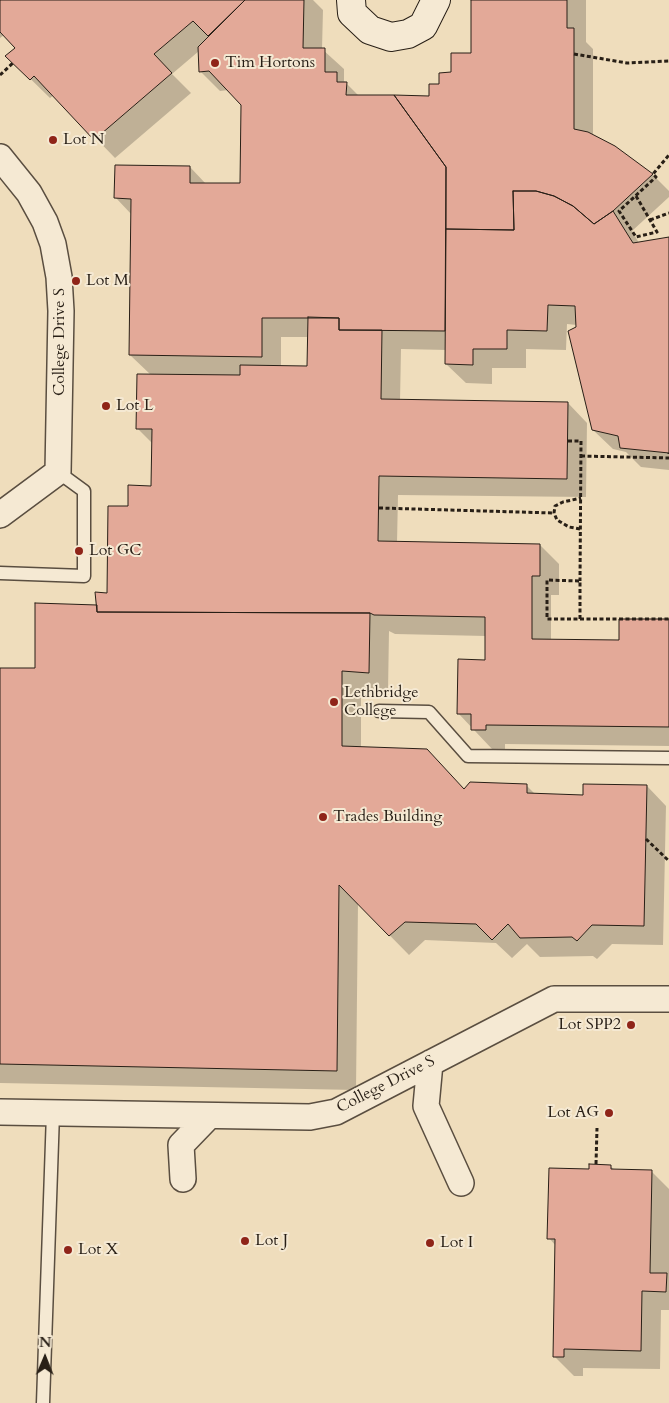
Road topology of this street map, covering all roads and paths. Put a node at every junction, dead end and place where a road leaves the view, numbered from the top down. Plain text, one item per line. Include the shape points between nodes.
1 (351, 0) edge
2 (436, 0) edge
3 (574, 54) dead end
4 (669, 61) edge
5 (13, 63) dead end
6 (0, 75) edge
7 (669, 155) edge
8 (0, 157) edge
9 (636, 196) junction
10 (669, 213) edge
11 (650, 220) junction
12 (568, 441) dead end
13 (581, 456) junction
14 (669, 458) edge
15 (58, 472) junction
16 (581, 498) junction
17 (379, 508) dead end
18 (554, 512) junction
19 (0, 515) edge
20 (580, 529) junction
21 (0, 573) edge
22 (580, 581) junction
23 (580, 619) junction
24 (669, 619) edge
25 (380, 710) dead end
26 (669, 758) edge
27 (646, 838) dead end
28 (669, 861) edge
29 (669, 999) edge
30 (430, 1063) junction
31 (384, 1087) junction
32 (426, 1106) junction
33 (0, 1112) edge
34 (53, 1113) junction
35 (149, 1115) junction
36 (209, 1116) junction
37 (597, 1128) dead end
38 (181, 1145) junction
39 (596, 1164) dead end
40 (183, 1179) dead end
41 (461, 1183) dead end
42 (43, 1403) edge

1 - 2 street via 352,12 370,30 391,37 408,34 423,26
3 - 4 path via 627,63
5 - 6 path
7 - 9 path via 654,174 656,177
8 - 15 street, College Drive S via 29,193 45,222 58,269 61,312
9 - 11 path
9 - 11 path via 619,211 636,237 657,232
10 - 11 path
12 - 13 path via 581,442
13 - 14 path
13 - 16 path
15 - 19 street
15 - 21 lane via 84,491 84,576
16 - 18 path via 555,506
16 - 20 path
17 - 18 path
18 - 20 path via 557,520
20 - 22 path
22 - 23 path
22 - 23 path via 547,580 547,619
23 - 24 path
25 - 26 lane via 429,712 468,756
27 - 28 path
29 - 30 street, College Drive S via 554,999
30 - 31 street, College Drive S
30 - 32 street
31 - 32 street
31 - 36 street, College Drive S via 336,1112 310,1117
32 - 41 street
33 - 34 street, College Drive S
34 - 35 street, College Drive S
34 - 42 lane
35 - 36 street, College Drive S
35 - 38 street
36 - 38 street
37 - 39 path
38 - 40 street

